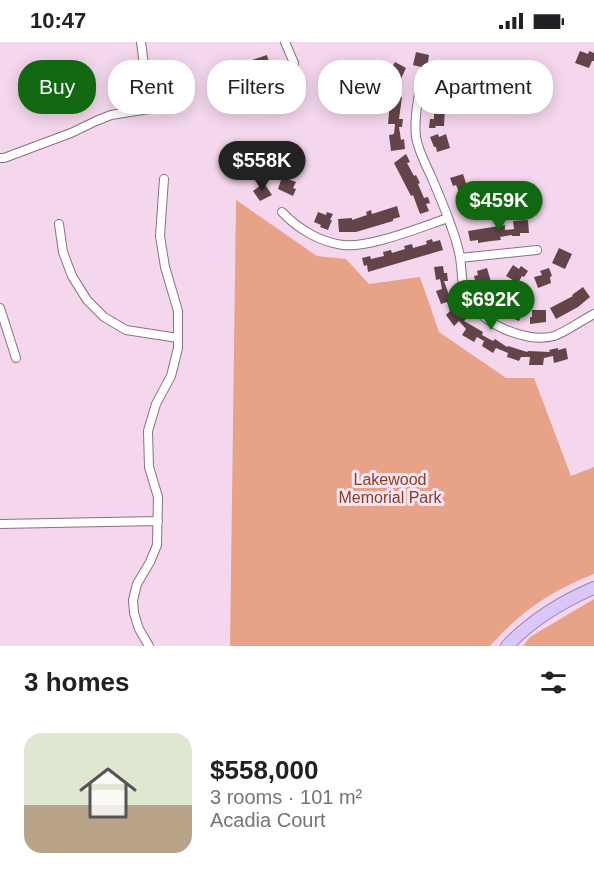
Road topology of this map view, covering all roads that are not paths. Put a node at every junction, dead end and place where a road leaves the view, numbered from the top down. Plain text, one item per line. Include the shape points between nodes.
1 (141, 42) edge
2 (285, 42) edge
3 (293, 60) edge
4 (417, 114) edge
5 (0, 158) edge
6 (164, 179) dead end
7 (282, 212) dead end
8 (448, 218) junction
9 (58, 224) dead end
10 (537, 250) dead end
11 (460, 258) junction
12 (0, 308) edge
13 (594, 314) edge
14 (178, 338) junction
15 (16, 358) dead end
16 (158, 521) junction
17 (0, 524) edge
18 (594, 588) edge
19 (149, 646) edge
20 (507, 646) edge

1 - 5 street via 155,108 111,115
2 - 3 street
4 - 8 street via 416,137
6 - 14 street via 160,236 178,311
7 - 8 street via 293,224 324,241 345,245 386,238
8 - 11 street
9 - 14 street via 72,276 104,317 126,330
10 - 11 street
11 - 13 street via 462,284 468,299 481,314 512,333 529,337 555,335
12 - 15 street
14 - 16 street via 171,376 156,404 148,431
16 - 17 street
16 - 19 street via 157,546 133,600 138,627
18 - 20 highway via 545,614

